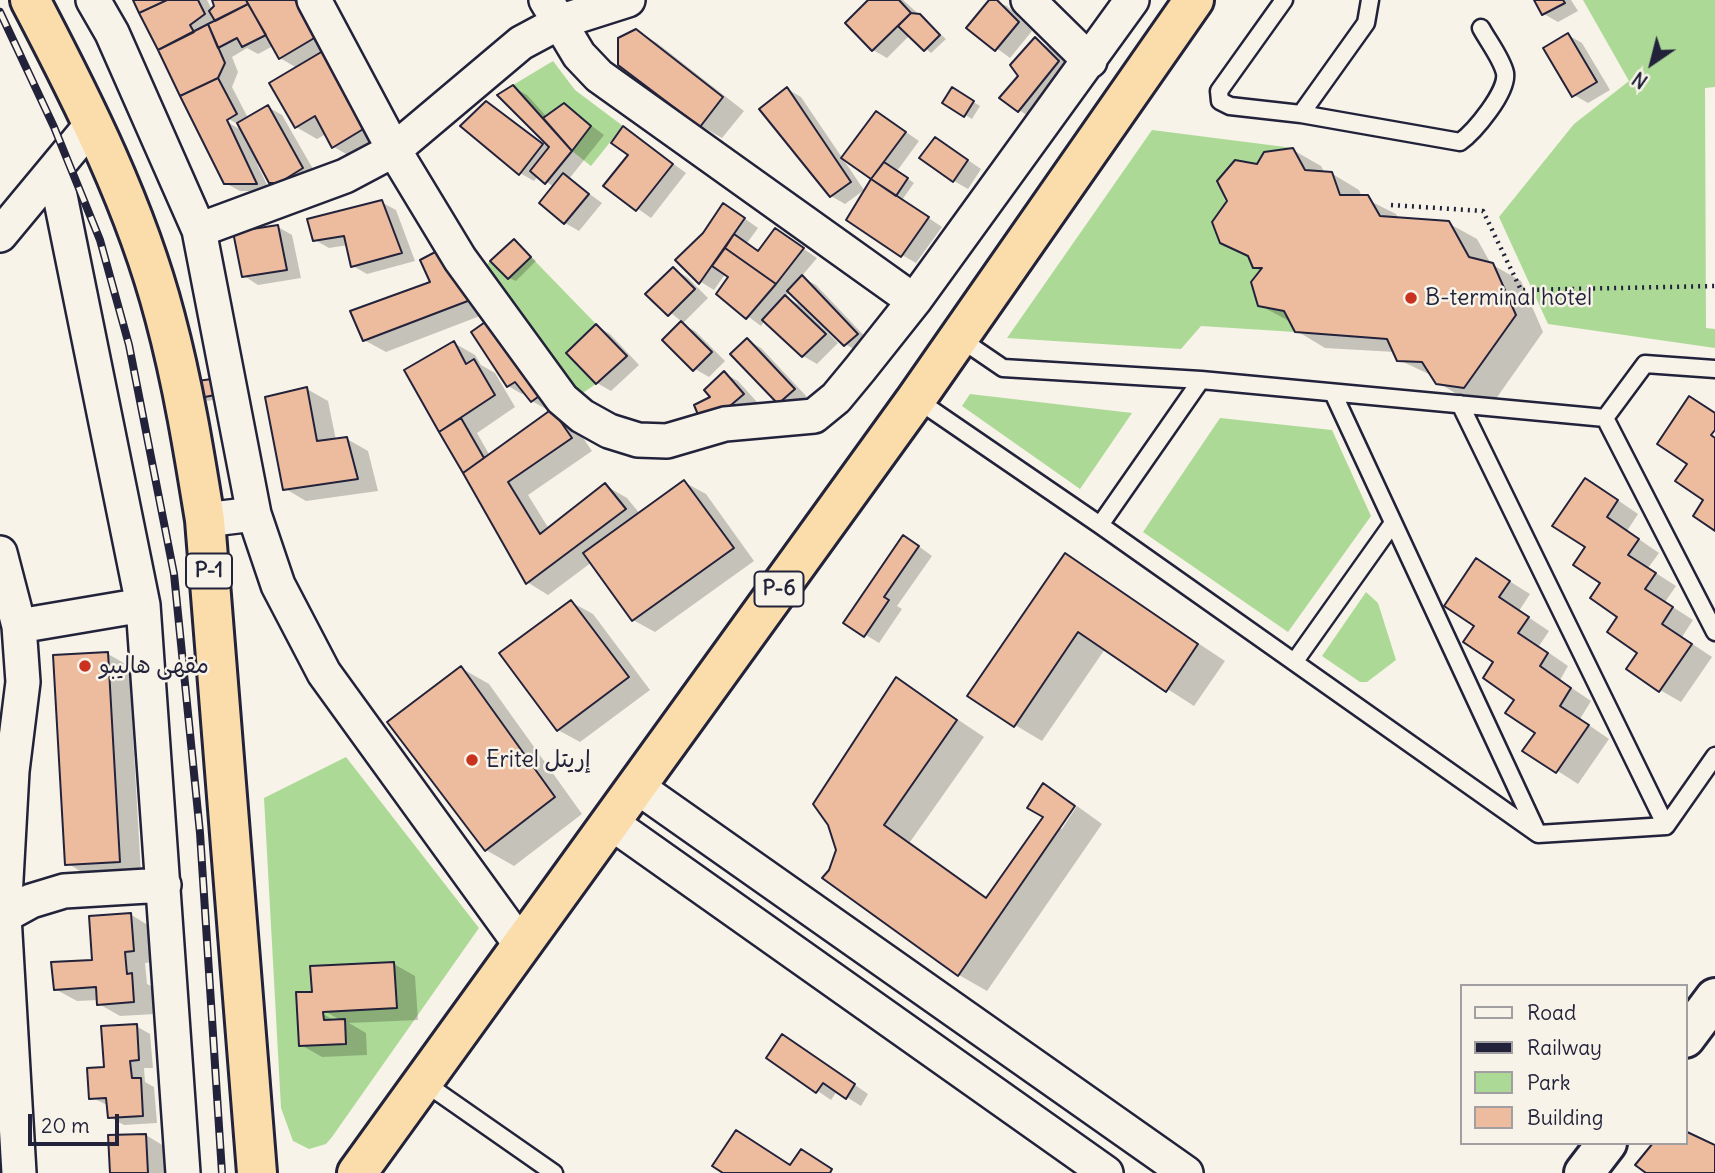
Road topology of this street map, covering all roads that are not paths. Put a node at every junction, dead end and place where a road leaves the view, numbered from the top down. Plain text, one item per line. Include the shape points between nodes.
1 (30, 0) edge
2 (93, 0) edge
3 (314, 0) edge
4 (628, 0) edge
5 (1028, 0) edge
6 (1132, 0) edge
7 (1194, 0) edge
8 (1284, 0) edge
9 (1370, 0) edge
10 (554, 10) edge
11 (1481, 28) dead end
12 (1090, 61) junction
13 (1301, 114) junction
14 (93, 123) junction
15 (394, 150) junction
16 (55, 171) junction
17 (199, 230) junction
18 (0, 235) edge
19 (914, 301) junction
20 (959, 338) junction
21 (1715, 369) edge
22 (1201, 380) junction
23 (1333, 393) junction
24 (916, 399) junction
25 (1460, 404) junction
26 (1605, 418) junction
27 (254, 514) junction
28 (205, 520) junction
29 (1393, 523) junction
30 (1100, 525) junction
31 (0, 553) edge
32 (143, 605) junction
33 (19, 626) junction
34 (1715, 632) edge
35 (1295, 661) junction
36 (11, 684) edge
37 (1715, 756) edge
38 (6, 772) edge
39 (636, 786) junction
40 (610, 822) junction
41 (1666, 826) junction
42 (1538, 834) junction
43 (164, 885) junction
44 (2, 917) edge
45 (521, 945) junction
46 (1715, 998) edge
47 (1687, 1035) edge
48 (422, 1081) junction
49 (8, 1140) edge
50 (1605, 1145) edge
51 (532, 1158) junction
52 (259, 1165) edge
53 (19, 1173) edge
54 (183, 1173) edge
55 (357, 1173) edge
56 (523, 1173) edge
57 (554, 1173) edge
58 (1106, 1173) edge
59 (1186, 1173) edge
60 (1584, 1173) edge

1 - 14 highway, P-1
2 - 17 street
3 - 15 street
4 - 10 street
5 - 12 street
6 - 12 street
7 - 20 highway, P-6
8 - 13 lane via 1219,91 1220,100 1230,106
9 - 13 lane via 1366,23
10 - 15 street
10 - 19 street via 579,55 599,76
11 - 13 lane via 1505,73 1503,87 1460,142
12 - 19 street
14 - 16 street
14 - 28 highway, P-1 via 165,315
15 - 17 street via 345,176
15 - 19 street via 460,259 562,399 609,431 638,440 667,441 726,424 814,416 844,388
16 - 18 street
16 - 32 street
17 - 27 street
20 - 22 lane via 1003,368
20 - 24 highway, P-6
21 - 26 lane via 1645,364
22 - 23 lane
22 - 30 lane
23 - 25 lane
23 - 29 lane
24 - 30 lane
24 - 39 highway, P-6
25 - 26 lane
25 - 41 lane
26 - 34 lane
27 - 28 street
27 - 45 street via 278,585 319,664
28 - 52 highway, P-1
29 - 35 lane
29 - 42 lane
30 - 35 lane
31 - 33 street
32 - 33 street
32 - 43 street
33 - 36 street
35 - 42 lane
36 - 38 street
37 - 41 lane
38 - 44 street
39 - 40 highway, P-6
39 - 59 street
40 - 45 highway, P-6
40 - 58 street
41 - 42 lane
43 - 44 street via 64,891 31,901
43 - 54 street
44 - 49 street
45 - 48 highway, P-6
46 - 47 street
48 - 51 lane
48 - 55 highway, P-6
49 - 53 street
50 - 60 street
51 - 56 lane
51 - 57 lane

